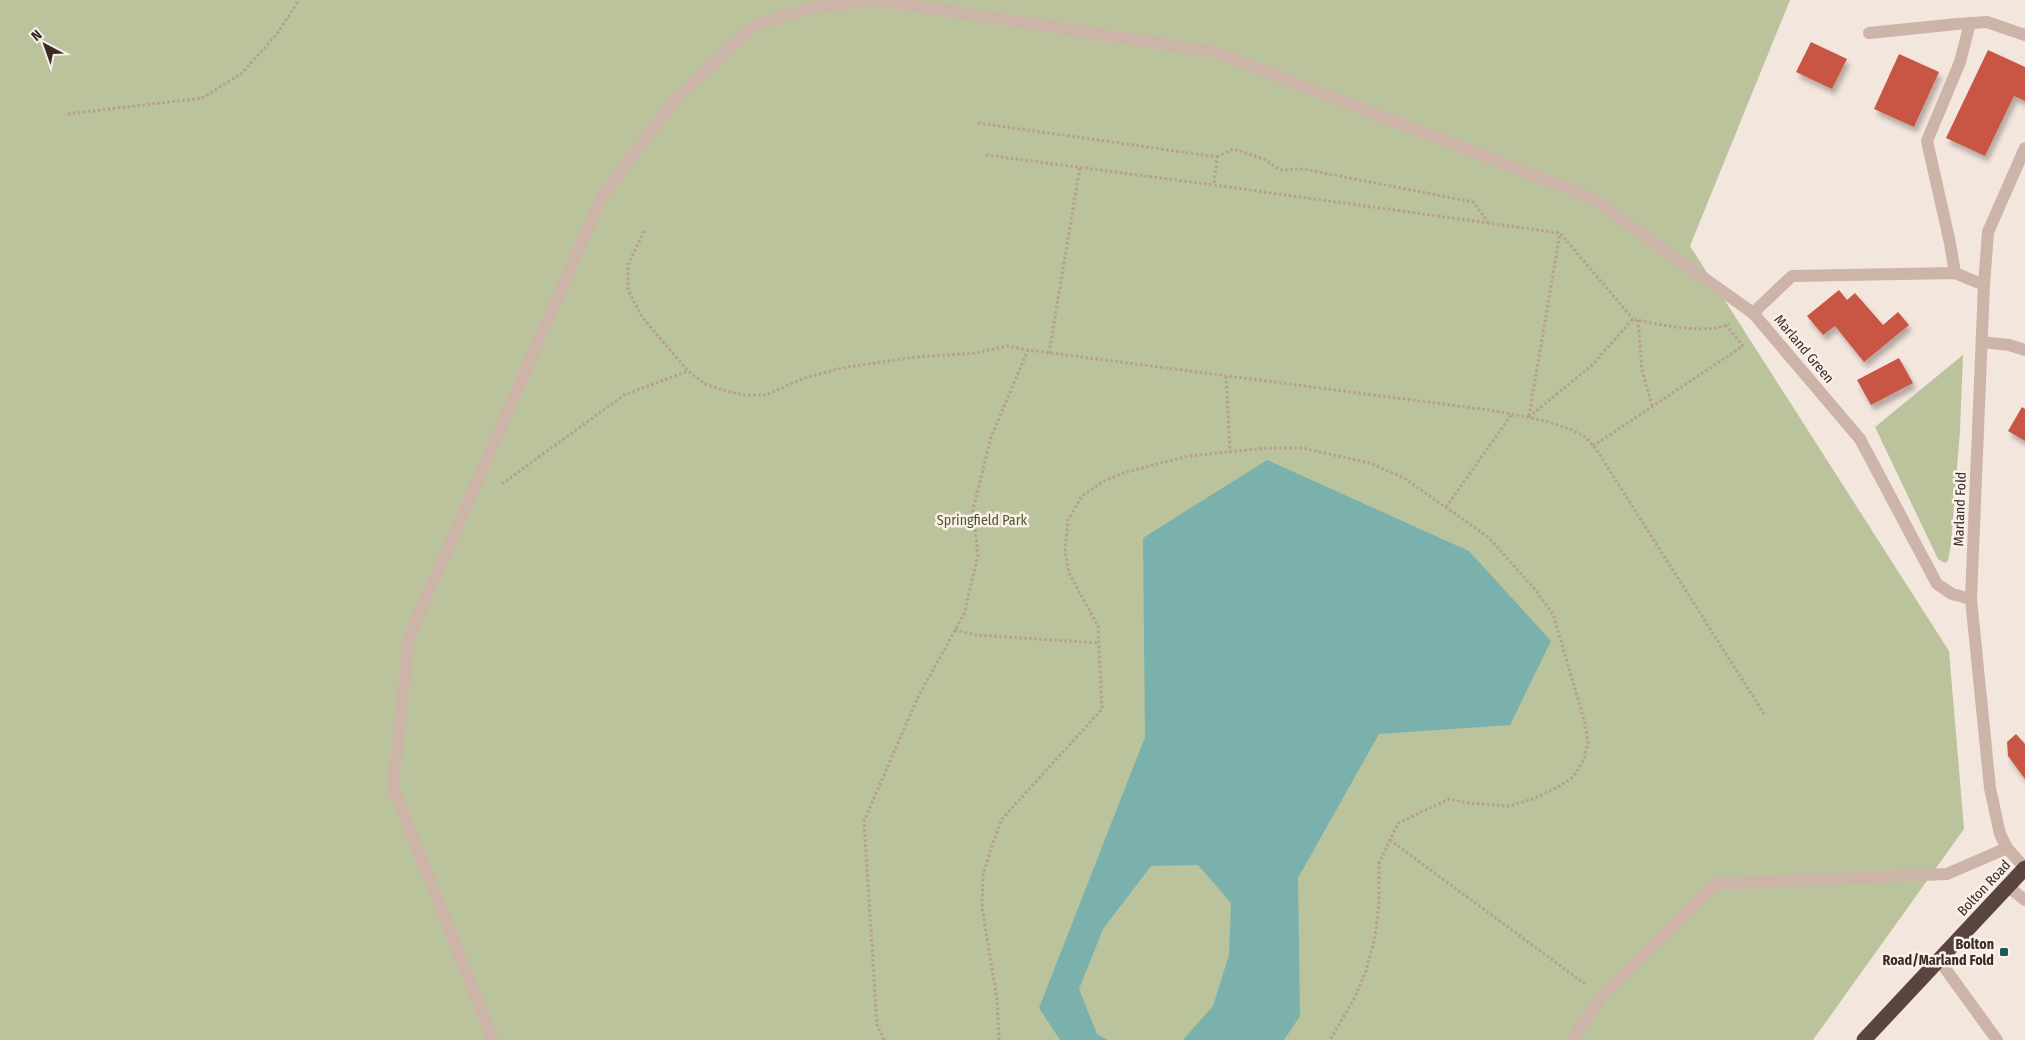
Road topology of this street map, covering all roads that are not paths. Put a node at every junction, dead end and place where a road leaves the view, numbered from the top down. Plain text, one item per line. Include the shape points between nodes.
1 (1970, 23) junction
2 (1869, 33) dead end
3 (2025, 35) edge
4 (2025, 148) edge
5 (1955, 273) junction
6 (1984, 285) junction
7 (1750, 311) junction
8 (1982, 342) junction
9 (2025, 350) edge
10 (1972, 599) junction
11 (2007, 848) junction
12 (2025, 868) edge
13 (2007, 886) junction
14 (2025, 900) edge
15 (1939, 960) junction
16 (493, 1040) edge
17 (1572, 1040) edge
18 (1864, 1040) edge
19 (1998, 1040) edge

1 - 2 street
1 - 3 street via 1987,22
1 - 5 street via 1960,62 1926,141
4 - 6 street, Marland Fold via 1988,232
5 - 6 street, Marland Green
5 - 7 street, Marland Green via 1792,276
6 - 8 street, Marland Fold
7 - 10 street, Marland Green via 1860,439 1938,584 1952,594
7 - 16 street via 1590,197 1215,52 877,0 815,7 752,26 675,100 602,196 409,637 393,787
8 - 9 street
8 - 10 street, Marland Fold
10 - 11 street, Marland Fold via 1990,788 1996,819
11 - 12 street, Marland Fold
11 - 17 street via 1947,874 1715,884 1601,997
12 - 13 highway, Bolton Road
13 - 14 street
13 - 15 highway, Bolton Road
15 - 18 highway, Bolton Road
15 - 19 street

